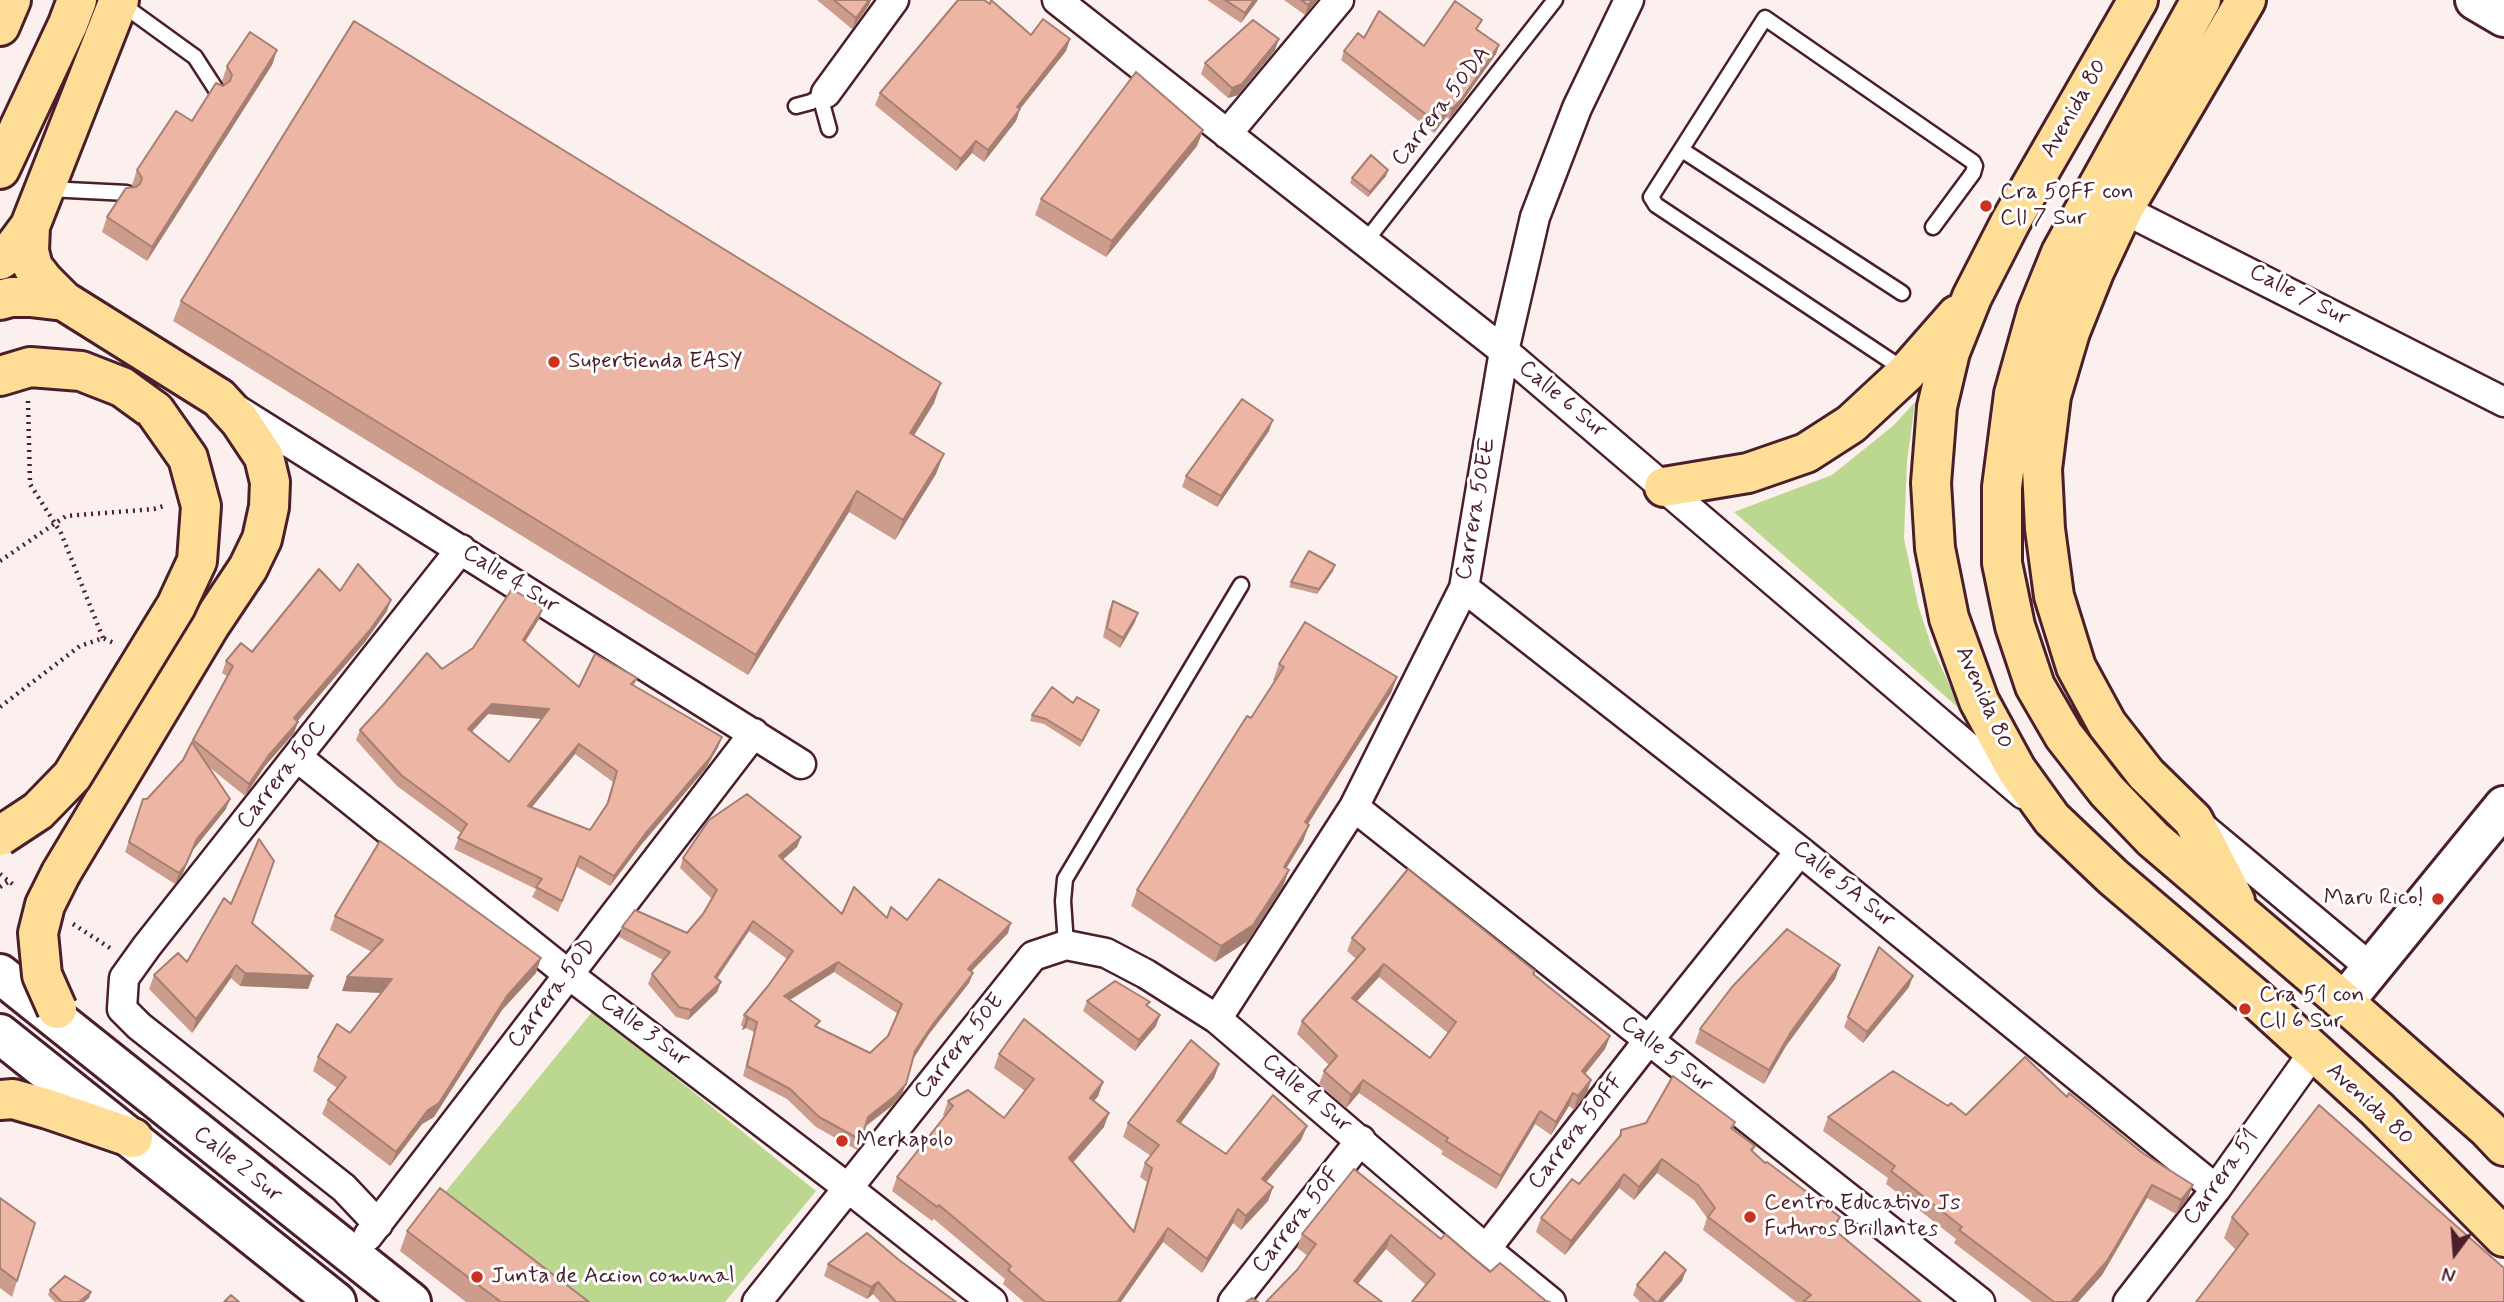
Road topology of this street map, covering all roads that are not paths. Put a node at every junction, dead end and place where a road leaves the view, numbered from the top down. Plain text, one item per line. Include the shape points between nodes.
1 (11, 0) edge
2 (76, 0) edge
3 (894, 0) edge
4 (1057, 0) edge
5 (1339, 0) edge
6 (1555, 0) edge
7 (1629, 0) edge
8 (2138, 0) edge
9 (2202, 0) edge
10 (2246, 0) edge
11 (2475, 0) edge
12 (118, 1) edge
13 (2504, 17) edge
14 (0, 26) edge
15 (217, 92) edge
16 (826, 93) junction
17 (796, 106) dead end
18 (829, 129) dead end
19 (1227, 134) junction
20 (1682, 150) junction
21 (0, 169) edge
22 (44, 189) junction
23 (127, 193) edge
24 (2108, 201) junction
25 (30, 226) junction
26 (1933, 227) dead end
27 (1365, 242) junction
28 (0, 260) edge
29 (1902, 293) dead end
30 (1972, 297) junction
31 (0, 300) edge
32 (64, 301) junction
33 (1504, 351) junction
34 (1907, 372) junction
35 (15, 385) edge
36 (219, 398) junction
37 (2504, 402) edge
38 (1664, 487) junction
39 (461, 549) junction
40 (1241, 585) dead end
41 (1464, 588) junction
42 (754, 733) junction
43 (297, 757) junction
44 (801, 764) dead end
45 (2504, 806) edge
46 (1354, 807) junction
47 (2052, 819) junction
48 (2193, 820) junction
49 (0, 836) edge
50 (1800, 850) junction
51 (2244, 919) junction
52 (1066, 945) junction
53 (1033, 956) joint
54 (2371, 968) junction
55 (0, 974) edge
56 (568, 974) junction
57 (2344, 1002) junction
58 (122, 1009) joint
59 (58, 1017) junction
60 (1217, 1018) junction
61 (0, 1034) edge
62 (1648, 1041) junction
63 (2313, 1053) junction
64 (6, 1100) edge
65 (132, 1138) junction
66 (1361, 1140) junction
67 (2504, 1146) edge
68 (848, 1188) junction
69 (2216, 1189) junction
70 (377, 1224) junction
71 (2504, 1237) edge
72 (1486, 1249) junction
73 (351, 1255) junction
74 (302, 1290) edge
75 (336, 1302) edge
76 (411, 1302) edge
77 (757, 1302) edge
78 (992, 1302) edge
79 (1233, 1302) edge
80 (1551, 1302) edge
81 (1980, 1302) edge
82 (2128, 1302) edge

1 - 14 main road
2 - 21 main road
3 - 16 street
4 - 19 street, Calle 6 Sur
5 - 19 street
6 - 27 lane, Carrera 50DA
7 - 33 street, Carrera 50EE via 1577,108 1535,217
8 - 30 main road, Avenida 80 via 2011,220
9 - 24 main road
10 - 24 main road
11 - 13 main road
12 - 15 lane via 195,57
12 - 22 main road
16 - 17 lane
16 - 18 lane via 823,107
19 - 27 street, Calle 6 Sur
20 - 26 lane via 1766,18 1973,162 1973,173
20 - 29 lane
20 - 34 lane via 1651,197 1656,205
22 - 23 lane
22 - 25 main road
24 - 37 street, Calle 7 Sur
24 - 48 main road via 2094,272 2051,396 2042,468 2054,596 2076,667 2107,724 2146,774
24 - 51 main road via 2061,253 2037,312 2014,394 2002,487 2002,563 2015,626 2035,686 2064,736 2153,839
25 - 28 main road
25 - 32 main road via 33,267
27 - 33 street, Calle 6 Sur
30 - 34 main road
30 - 47 main road, Avenida 80 via 1950,352 1937,407 1931,483 1935,548 1948,618 1979,701 2016,769
31 - 32 main road
32 - 36 main road
33 - 38 street, Calle 6 Sur
33 - 41 street, Carrera 50EE
34 - 38 main road via 1851,424 1806,453 1748,473
35 - 49 main road, bridge via 30,367 81,371 122,387 155,411 188,458 201,506 197,561 176,607 72,776 38,811
36 - 39 street, Calle 4 Sur
36 - 59 main road, bridge via 264,457 270,507 262,539 45,905 38,933 42,975
38 - 47 street, Calle 6 Sur
39 - 42 street, Calle 4 Sur
39 - 43 street, Carrera 50C
40 - 52 lane via 1065,879
41 - 46 street, Carrera 50EE
41 - 50 street, Calle 5A Sur
42 - 44 street, Calle 4 Sur
42 - 56 street, Carrera 50D
43 - 56 street, Calle 3 Sur
43 - 58 street, Carrera 50C via 124,978
45 - 54 main road
46 - 60 street, Carrera 50EE
46 - 62 street, Calle 5 Sur
47 - 63 main road, Avenida 80
48 - 51 main road
48 - 54 street
50 - 62 street, Carrera 50FF
50 - 69 street, Calle 5A Sur
51 - 57 main road
52 - 53 street, Calle 4 Sur
52 - 60 street, Calle 4 Sur via 1106,953
53 - 68 street, Carrera 50E
54 - 57 main road
55 - 59 main road
56 - 68 street, Calle 3 Sur
56 - 70 street, Carrera 50D
57 - 67 main road
58 - 70 street, Calle 2 Sur via 344,1188
59 - 73 main road, Calle 2 Sur
60 - 66 street, Calle 4 Sur
61 - 65 main road, Calle 2 Sur
62 - 72 street, Carrera 50FF
62 - 81 street, Calle 5 Sur
63 - 69 street, Carrera 51
63 - 71 main road, Avenida 80
64 - 65 main road
65 - 74 main road, Calle 2 Sur
66 - 72 street, Calle 4 Sur
66 - 79 street, Carrera 50F
68 - 77 street, Carrera 50E
68 - 78 street, Calle 3 Sur
69 - 82 street, Carrera 51
70 - 73 street, Carrera 50D
72 - 80 street, Calle 4 Sur
73 - 76 main road, Calle 2 Sur
74 - 75 main road, Calle 2 Sur

